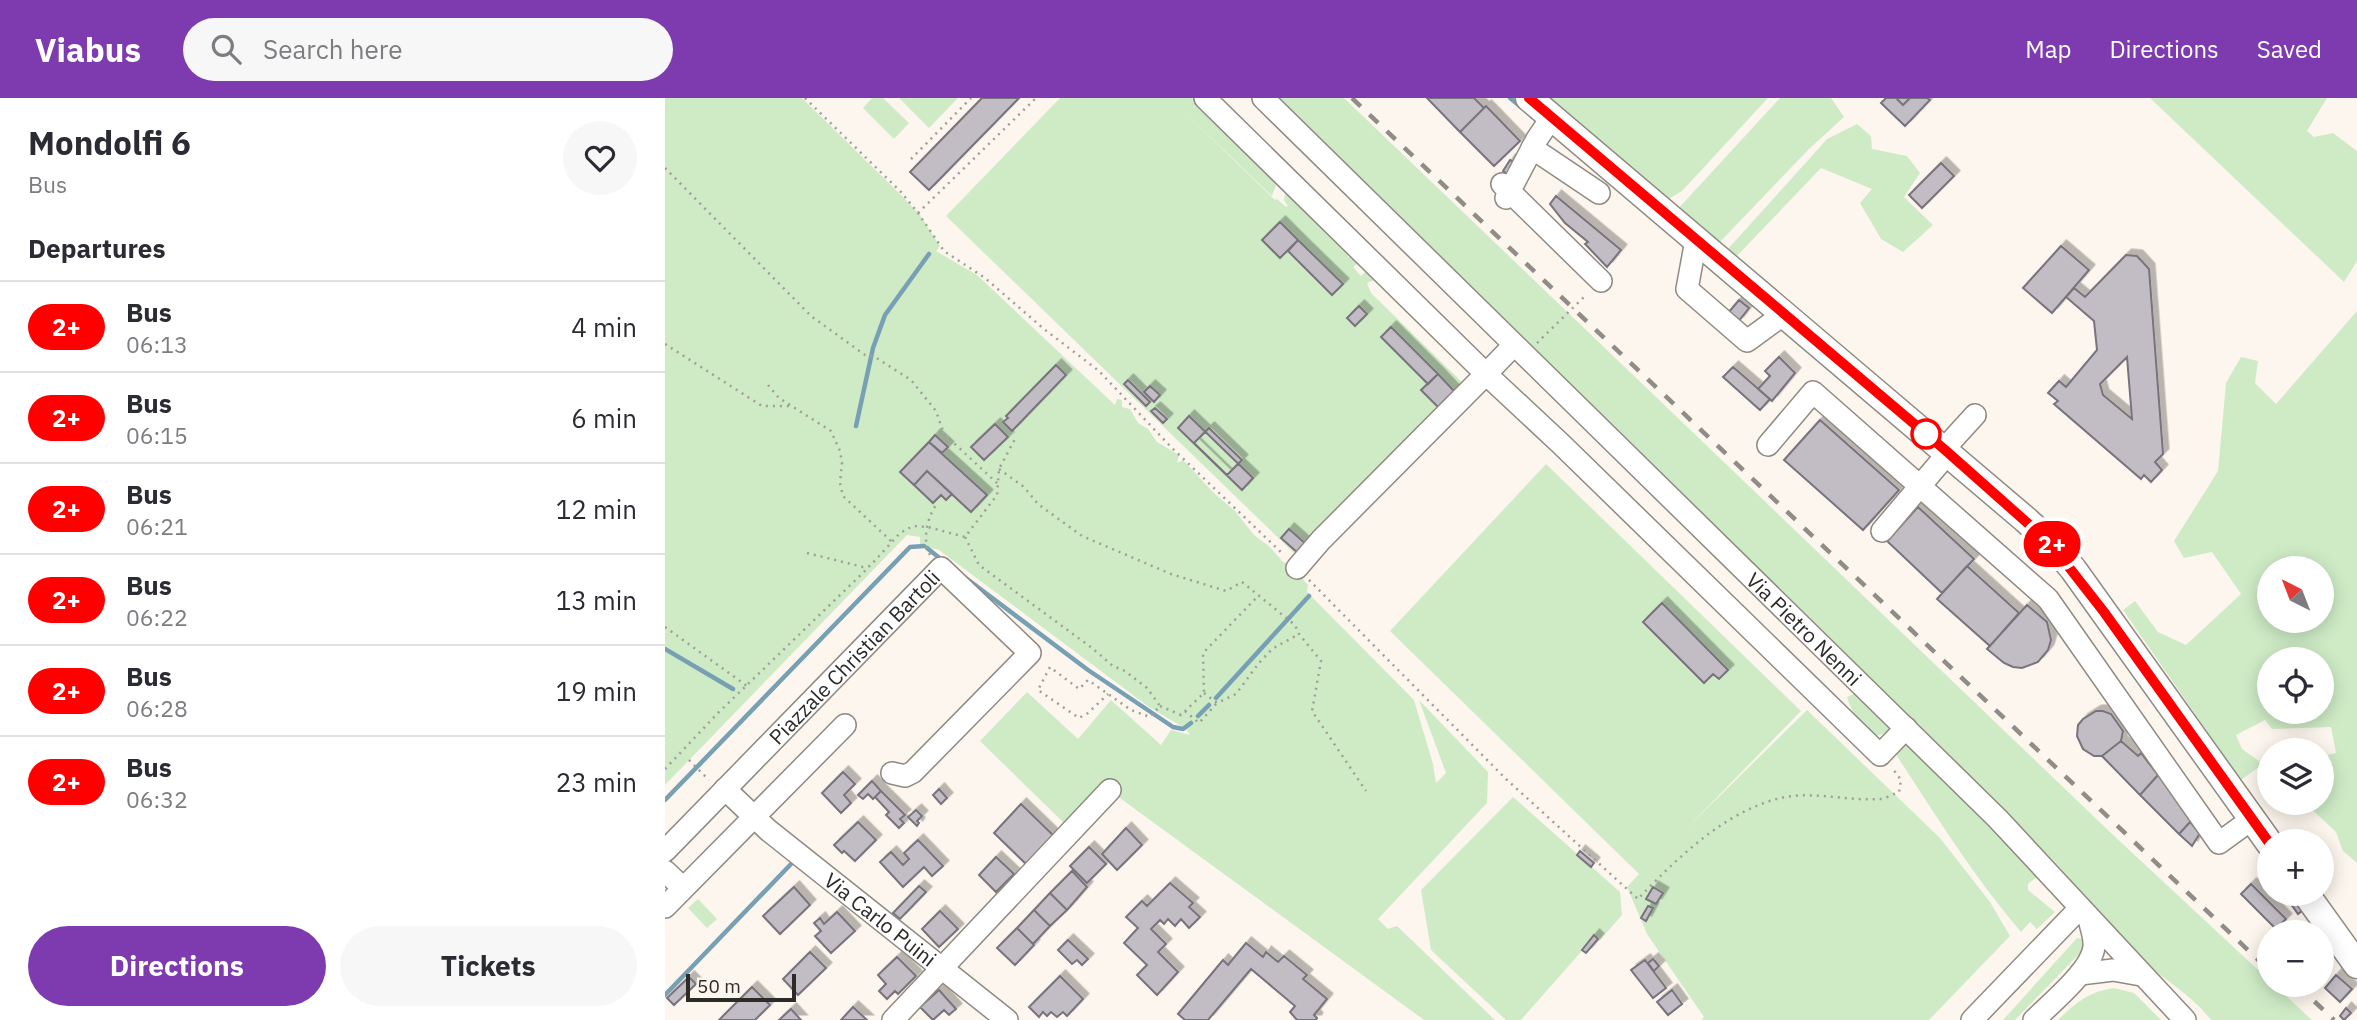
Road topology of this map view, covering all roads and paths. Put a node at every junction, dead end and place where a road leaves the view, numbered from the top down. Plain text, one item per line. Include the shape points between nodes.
1 (805, 98) edge
2 (971, 98) edge
3 (1036, 98) edge
4 (1205, 98) edge
5 (1263, 98) edge
6 (1529, 98) edge
7 (1552, 117) junction
8 (1533, 140) junction
9 (911, 159) dead end
10 (665, 168) edge
11 (1599, 194) dead end
12 (918, 213) junction
13 (1696, 240) junction
14 (1601, 281) dead end
15 (1584, 298) dead end
16 (1784, 314) junction
17 (665, 344) edge
18 (1519, 350) junction
19 (1486, 374) junction
20 (768, 385) dead end
21 (792, 406) junction
22 (1976, 415) dead end
23 (1015, 439) dead end
24 (1768, 445) dead end
25 (1946, 451) junction
26 (999, 469) junction
27 (998, 484) junction
28 (1920, 486) junction
29 (936, 505) dead end
30 (928, 527) junction
31 (1882, 531) dead end
32 (965, 537) junction
33 (892, 542) junction
34 (807, 553) dead end
35 (870, 566) junction
36 (941, 568) junction
37 (1297, 568) junction
38 (1754, 580) junction
39 (1259, 595) junction
40 (1728, 607) junction
41 (665, 627) edge
42 (1299, 634) junction
43 (1854, 678) junction
44 (747, 686) junction
45 (1204, 693) junction
46 (1108, 694) junction
47 (1217, 703) junction
48 (1829, 705) junction
49 (1159, 708) junction
50 (1185, 711) junction
51 (845, 725) dead end
52 (1906, 729) junction
53 (1880, 755) junction
54 (690, 761) dead end
55 (665, 769) edge
56 (892, 773) dead end
57 (706, 777) dead end
58 (725, 789) junction
59 (1366, 791) dead end
60 (1109, 798) dead end
61 (2252, 819) junction
62 (761, 823) junction
63 (2259, 829) edge
64 (665, 852) edge
65 (665, 870) edge
66 (683, 888) junction
67 (665, 906) edge
68 (2315, 906) edge
69 (2084, 913) junction
70 (2108, 939) junction
71 (2357, 965) edge
72 (942, 968) junction
73 (2080, 974) junction
74 (2141, 975) junction
75 (893, 1020) edge
76 (1007, 1020) edge
77 (1972, 1020) edge
78 (2034, 1020) edge
79 (2185, 1020) edge

1 - 12 path
2 - 9 path
3 - 12 path
4 - 19 street
5 - 18 street, Via Pietro Nenni
6 - 7 main road
7 - 8 street
7 - 13 main road
8 - 11 street
8 - 14 street via 1506,192
10 - 27 path via 811,316 865,355 911,380 936,411 944,434
12 - 37 path via 944,251 985,278 1099,371
13 - 16 main road
13 - 16 street via 1687,289 1747,341
15 - 18 path
16 - 25 main road
17 - 21 path via 762,406
18 - 19 street
18 - 38 street, Via Pietro Nenni
19 - 37 street
19 - 40 street
20 - 21 path
21 - 33 path via 831,431 840,451 843,496
22 - 25 street
23 - 26 path
24 - 28 street via 1813,392
25 - 28 street
25 - 61 main road via 2058,551
26 - 27 path
26 - 39 path via 1082,536 1171,574 1226,591 1243,582
27 - 32 path via 997,495
28 - 31 street
28 - 61 street via 2048,600 2219,843
29 - 30 path
30 - 32 path
30 - 33 path via 913,526
30 - 36 path via 926,548
32 - 49 path via 979,565 1147,688
33 - 35 path
34 - 35 path
35 - 44 path
36 - 56 street, Piazzale Christian Bartoli via 1030,653 913,772 905,776
36 - 58 street, Piazzale Christian Bartoli
37 - 53 path via 1506,779 1638,899 1685,853 1743,811 1792,796 1881,799 1899,792 1901,780
38 - 40 street
38 - 43 street, Via Pietro Nenni
39 - 42 path
39 - 45 path via 1203,653
40 - 48 street
41 - 44 path
42 - 47 path via 1272,649 1236,694
42 - 59 path via 1321,661 1312,711
43 - 48 street
43 - 52 street, Via Pietro Nenni
44 - 55 path
45 - 47 path
45 - 50 path
46 - 46 path via 1088,680 1079,689 1050,667 1038,690 1079,718
46 - 49 path via 1150,717
47 - 50 path via 1199,723
48 - 53 street
49 - 50 path via 1181,715
51 - 62 street, Piazzale Christian Bartoli
52 - 53 street
52 - 69 street, Via Pietro Nenni via 1998,819
54 - 57 path
58 - 62 street
58 - 64 street, Piazzale Christian Bartoli
60 - 72 street
61 - 63 main road
62 - 66 street, Piazzale Christian Bartoli
62 - 72 street, Via Carlo Puini
65 - 66 street
66 - 67 street, Piazzale Christian Bartoli
68 - 71 main road
69 - 70 street, Via Pietro Nenni
69 - 73 street via 2094,948
69 - 77 street
70 - 73 street via 2107,956
70 - 74 street, Via Pietro Nenni
72 - 75 street
72 - 76 street, Via Carlo Puini
73 - 74 street via 2113,970
73 - 78 street
74 - 79 street, Via Pietro Nenni

